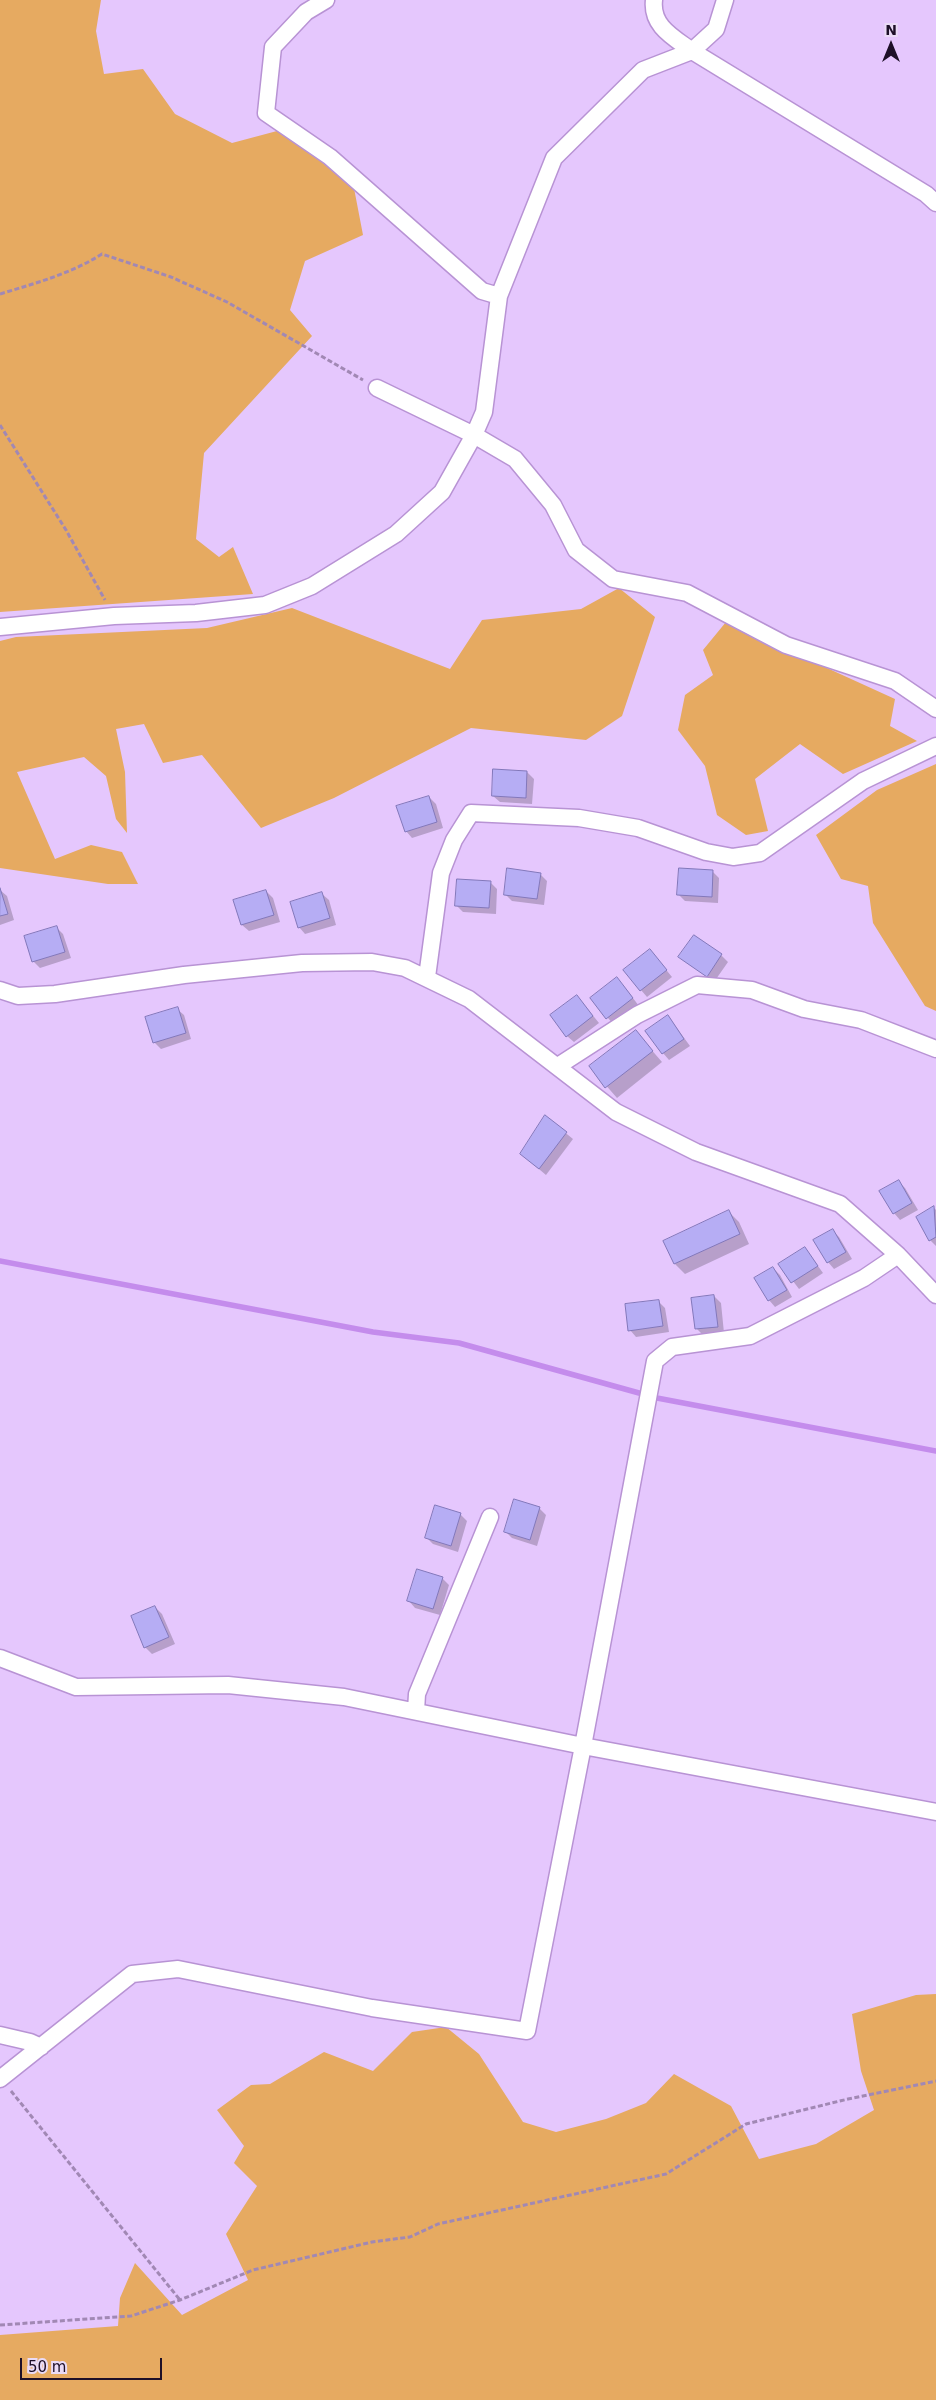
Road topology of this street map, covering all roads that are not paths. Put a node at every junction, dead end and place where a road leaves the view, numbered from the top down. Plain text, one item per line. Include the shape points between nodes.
1 (326, 0) edge
2 (654, 0) edge
3 (725, 0) edge
4 (692, 50) junction
5 (936, 203) edge
6 (499, 296) junction
7 (376, 388) road end
8 (474, 435) junction
9 (0, 627) edge
10 (936, 709) edge
11 (936, 746) edge
12 (426, 977) junction
13 (0, 990) edge
14 (936, 1049) edge
15 (558, 1066) junction
16 (898, 1255) junction
17 (936, 1295) edge
18 (490, 1517) dead end
19 (0, 1658) edge
20 (416, 1711) junction
21 (584, 1746) junction
22 (936, 1812) edge
23 (0, 2034) edge
24 (41, 2047) junction
25 (0, 2079) edge

1 - 6 street via 306,12 272,47 266,113 330,157 482,291
2 - 4 street via 653,9 659,26
3 - 4 street via 716,29
4 - 5 street
4 - 6 street via 643,70 554,158
6 - 8 street via 484,412
7 - 8 street
8 - 9 street via 442,492 396,534 312,586 266,605
8 - 10 street via 515,459 553,505 576,550 613,579 687,593 786,645 895,681
11 - 12 street via 864,781 760,853 733,857 706,852 638,828 579,818 471,813 454,840 441,873
12 - 13 street via 405,968 372,962 302,963 184,975 55,994 18,996
12 - 15 street via 469,999
14 - 15 street via 861,1020 804,1009 752,990 697,985 630,1019
15 - 16 street via 616,1112 687,1147 840,1204
16 - 17 street
16 - 21 street via 864,1278 750,1336 672,1347 655,1361
18 - 20 street via 417,1694
19 - 20 street via 76,1687 228,1685 344,1697
20 - 21 street
21 - 22 street
21 - 24 street via 527,2031 372,2008 178,1969 132,1974
23 - 24 street
24 - 25 street

